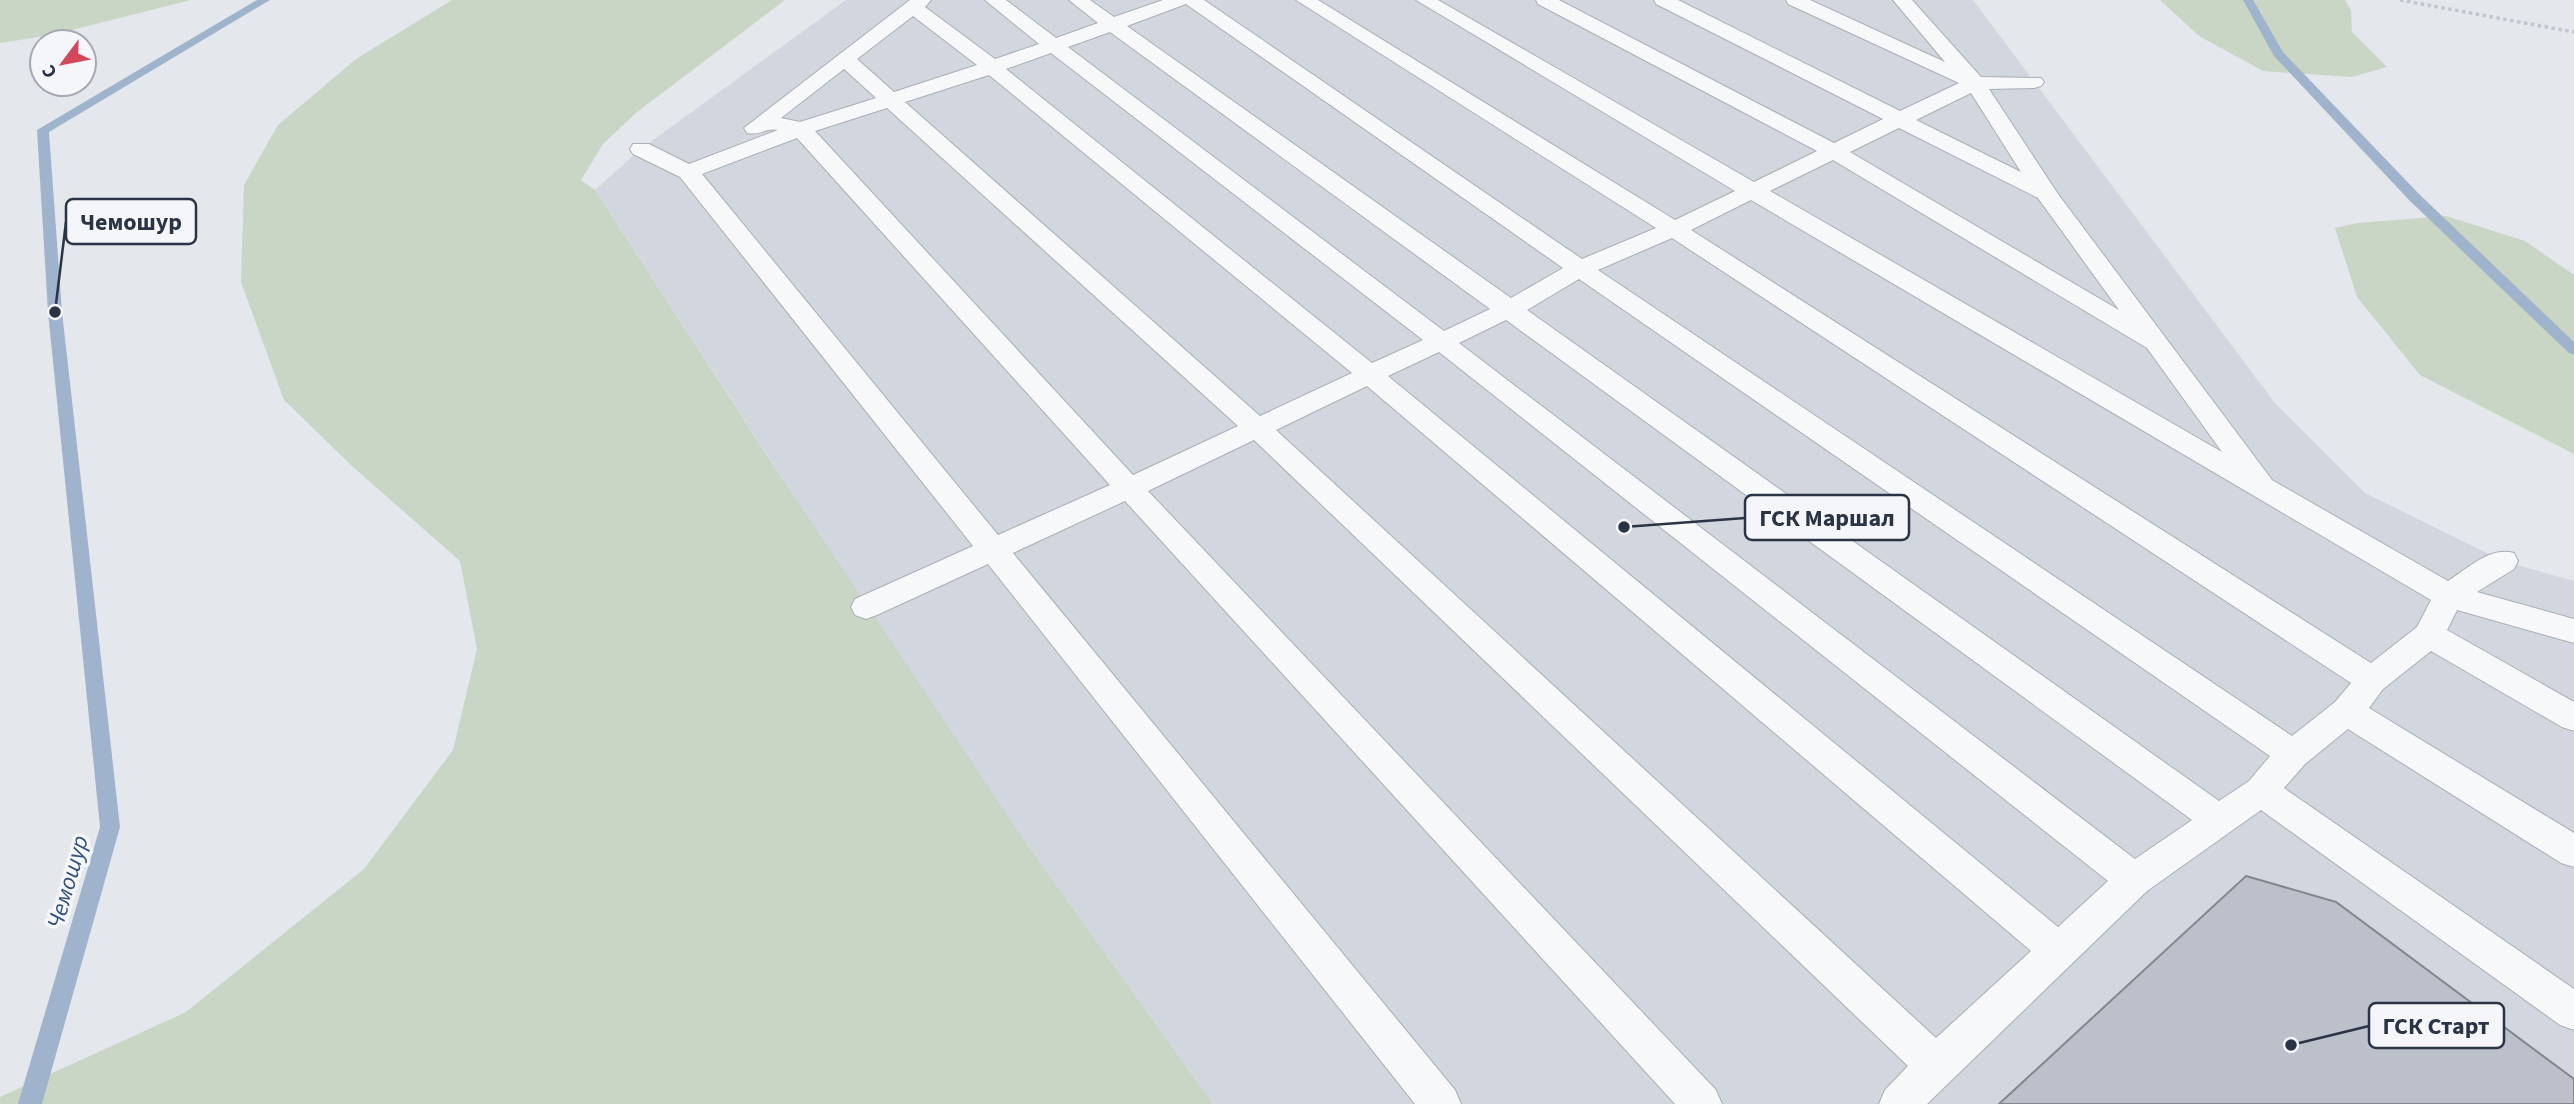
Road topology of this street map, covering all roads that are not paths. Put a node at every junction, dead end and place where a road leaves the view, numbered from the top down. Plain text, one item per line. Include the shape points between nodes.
1 (994, 0) edge
2 (1077, 0) edge
3 (1181, 0) edge
4 (1192, 0) edge
5 (1305, 0) edge
6 (1425, 0) edge
7 (1545, 0) edge
8 (1663, 0) edge
9 (1795, 0) edge
10 (1902, 0) edge
11 (918, 3) edge
12 (1112, 26) junction
13 (1055, 45) junction
14 (846, 60) junction
15 (992, 67) junction
16 (2034, 82) dead end
17 (1975, 83) junction
18 (891, 98) junction
19 (1899, 119) junction
20 (766, 121) junction
21 (801, 129) junction
22 (641, 149) dead end
23 (1832, 151) junction
24 (688, 173) junction
25 (1751, 191) junction
26 (2048, 195) junction
27 (1674, 229) junction
28 (1580, 269) junction
29 (1508, 310) junction
30 (1441, 341) junction
31 (2157, 343) junction
32 (1369, 374) junction
33 (1257, 428) junction
34 (1129, 488) junction
35 (2265, 489) junction
36 (994, 550) junction
37 (2503, 561) dead end
38 (2448, 596) junction
39 (866, 607) dead end
40 (2574, 631) edge
41 (2429, 635) junction
42 (2372, 680) junction
43 (2347, 711) junction
44 (2574, 718) edge
45 (2293, 754) junction
46 (2261, 790) junction
47 (2219, 820) junction
48 (2574, 852) edge
49 (2134, 880) junction
50 (2058, 950) junction
51 (2574, 1012) edge
52 (1936, 1065) junction
53 (1441, 1104) edge
54 (1702, 1104) edge
55 (1899, 1104) edge

1 - 13 lane
2 - 12 lane
3 - 12 lane
4 - 28 lane
5 - 27 lane
6 - 25 lane
7 - 23 lane
8 - 19 lane
9 - 17 lane
10 - 17 lane
11 - 14 lane
11 - 15 lane
12 - 13 lane
12 - 29 lane
13 - 15 lane
13 - 30 lane
14 - 18 lane
14 - 20 lane
15 - 18 lane
15 - 32 lane
16 - 17 lane
17 - 19 lane
17 - 26 lane
18 - 21 lane
18 - 33 lane
19 - 23 lane
19 - 26 lane
20 - 21 lane
20 - 24 lane
21 - 24 lane
21 - 34 lane
22 - 24 lane
23 - 25 lane
23 - 31 lane
24 - 36 lane
25 - 27 lane
25 - 35 lane
26 - 31 lane
27 - 28 lane
27 - 42 lane
28 - 29 lane
28 - 45 lane
29 - 30 lane
29 - 47 lane
30 - 32 lane
30 - 49 lane
31 - 35 lane
32 - 33 lane
32 - 50 lane
33 - 34 lane
33 - 52 lane
34 - 36 lane
34 - 54 lane
35 - 38 lane
36 - 39 lane
36 - 53 lane
37 - 38 lane
38 - 40 lane
38 - 41 lane
41 - 42 lane
41 - 44 lane
42 - 43 lane
43 - 45 lane
43 - 48 lane
45 - 46 lane
46 - 47 lane
46 - 51 lane
47 - 49 lane
49 - 50 lane
50 - 52 lane
52 - 55 lane

